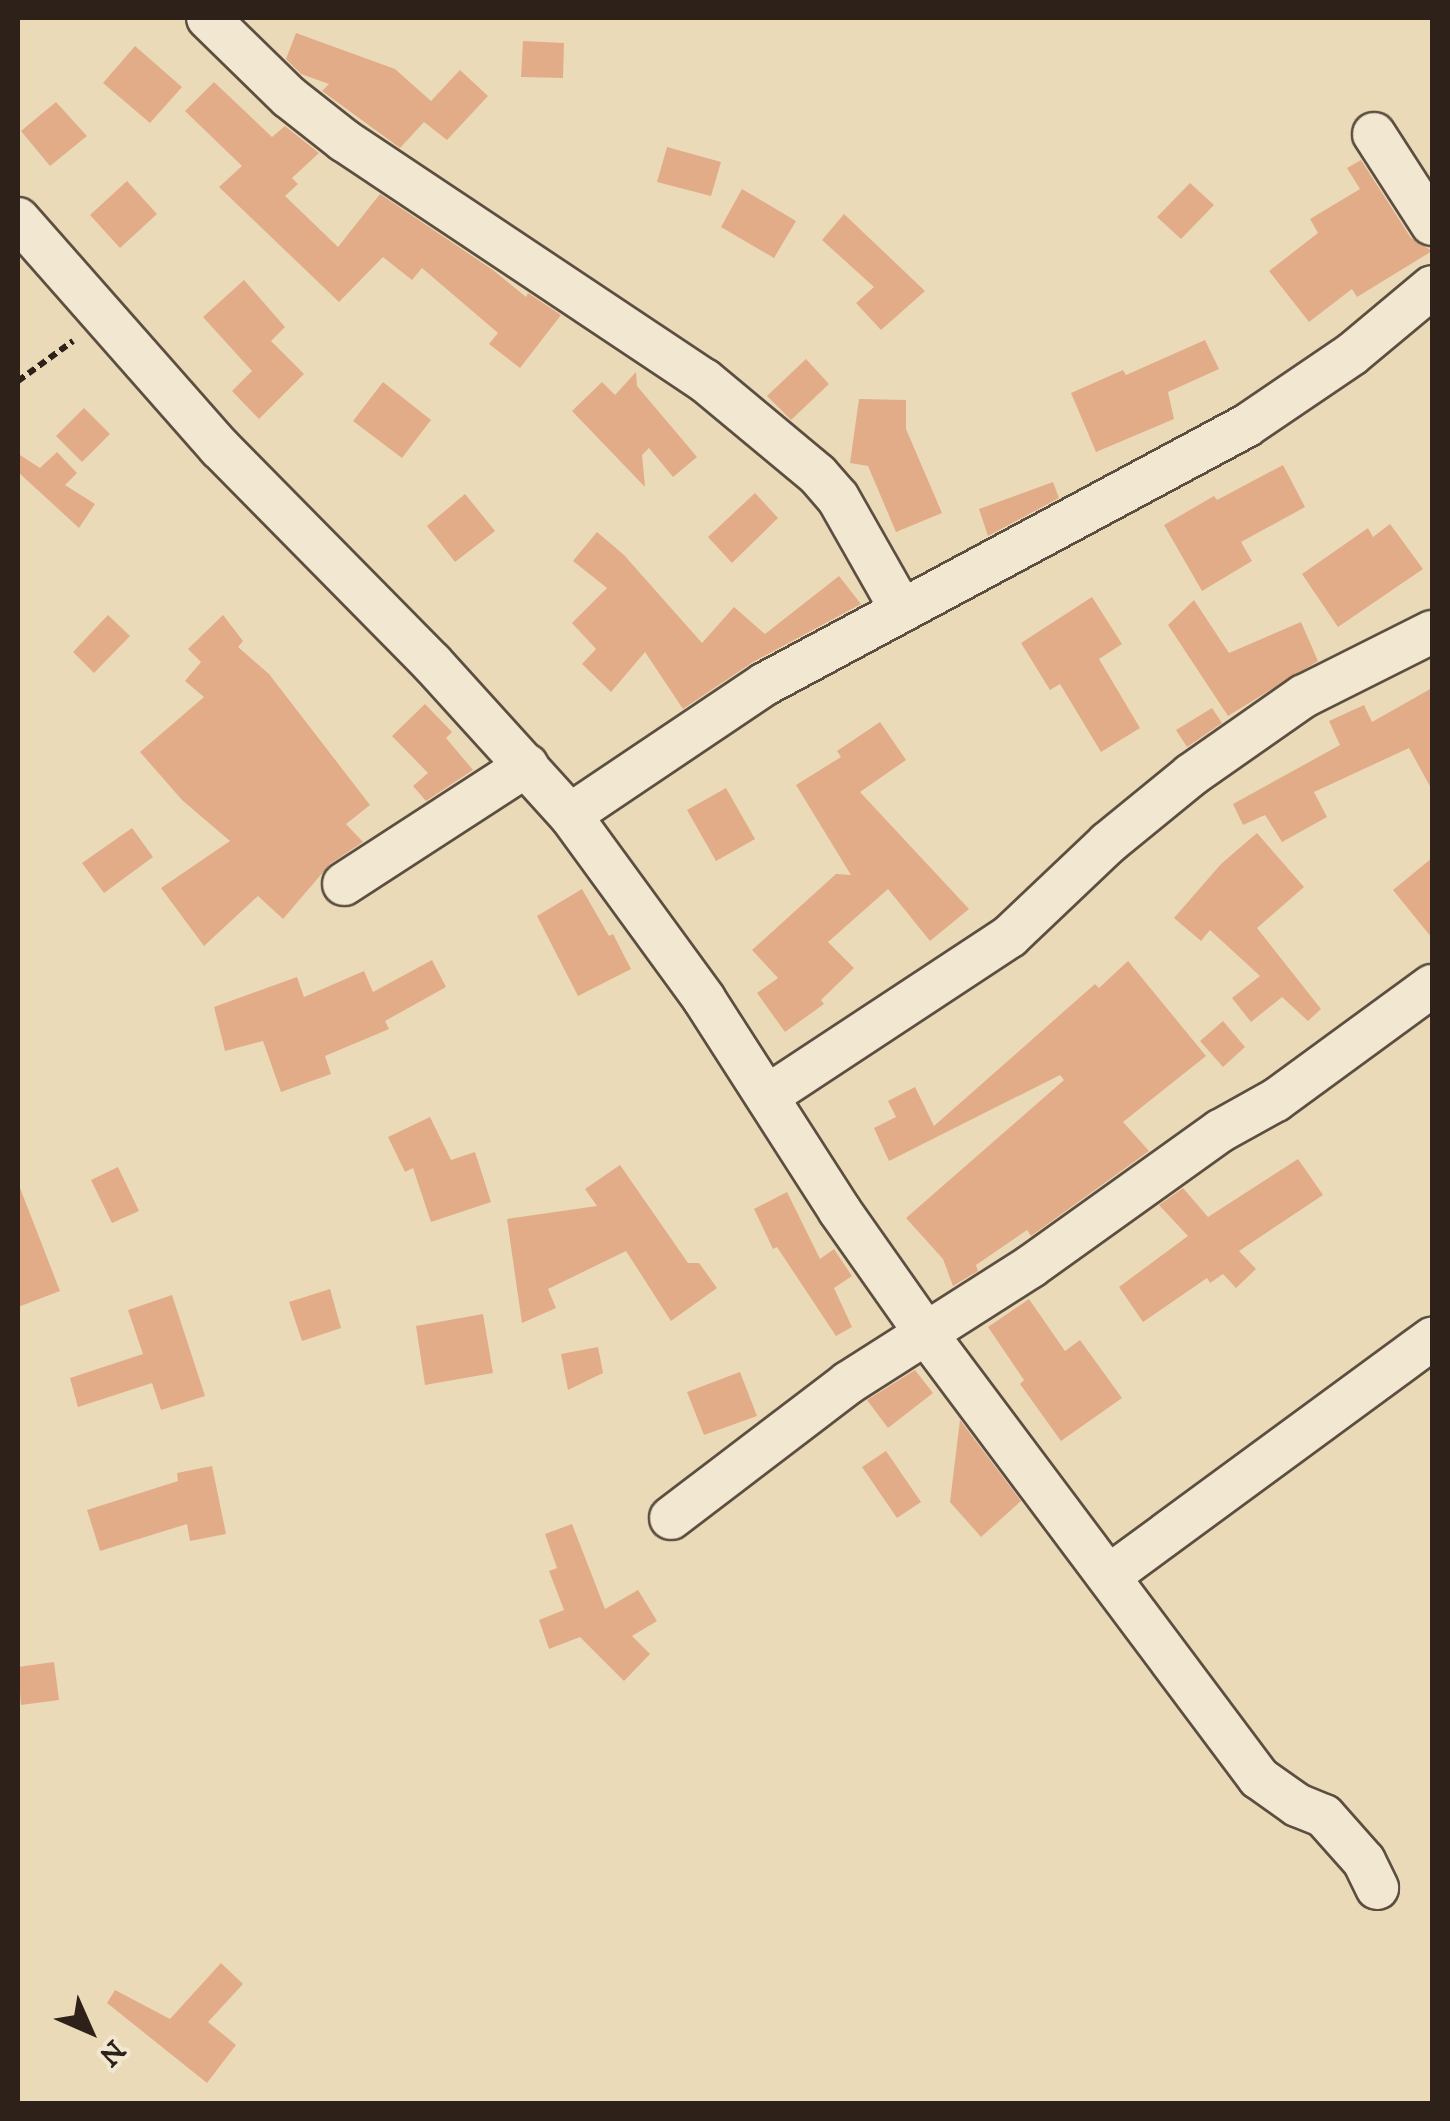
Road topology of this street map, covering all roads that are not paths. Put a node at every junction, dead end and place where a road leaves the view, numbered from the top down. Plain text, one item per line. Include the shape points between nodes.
1 (208, 18) edge
2 (1374, 134) dead end
3 (18, 220) edge
4 (1432, 224) edge
5 (1432, 287) edge
6 (902, 609) junction
7 (1432, 632) edge
8 (527, 764) junction
9 (570, 815) junction
10 (344, 884) dead end
11 (1432, 986) edge
12 (769, 1095) junction
13 (928, 1336) junction
14 (1432, 1339) edge
15 (671, 1518) dead end
16 (1109, 1576) junction
17 (1377, 1888) dead end

1 - 6 street via 345,141 704,380 818,476 838,498
2 - 4 street
3 - 8 street via 220,448
5 - 6 street via 1352,354 1246,426
6 - 9 street via 765,684
7 - 12 street via 1304,696 1191,774 1010,936
8 - 9 street
8 - 10 street
9 - 12 street
11 - 13 street
12 - 13 street
13 - 15 street via 848,1383
13 - 16 street
14 - 16 street
16 - 17 street via 1259,1778 1324,1816 1364,1861

